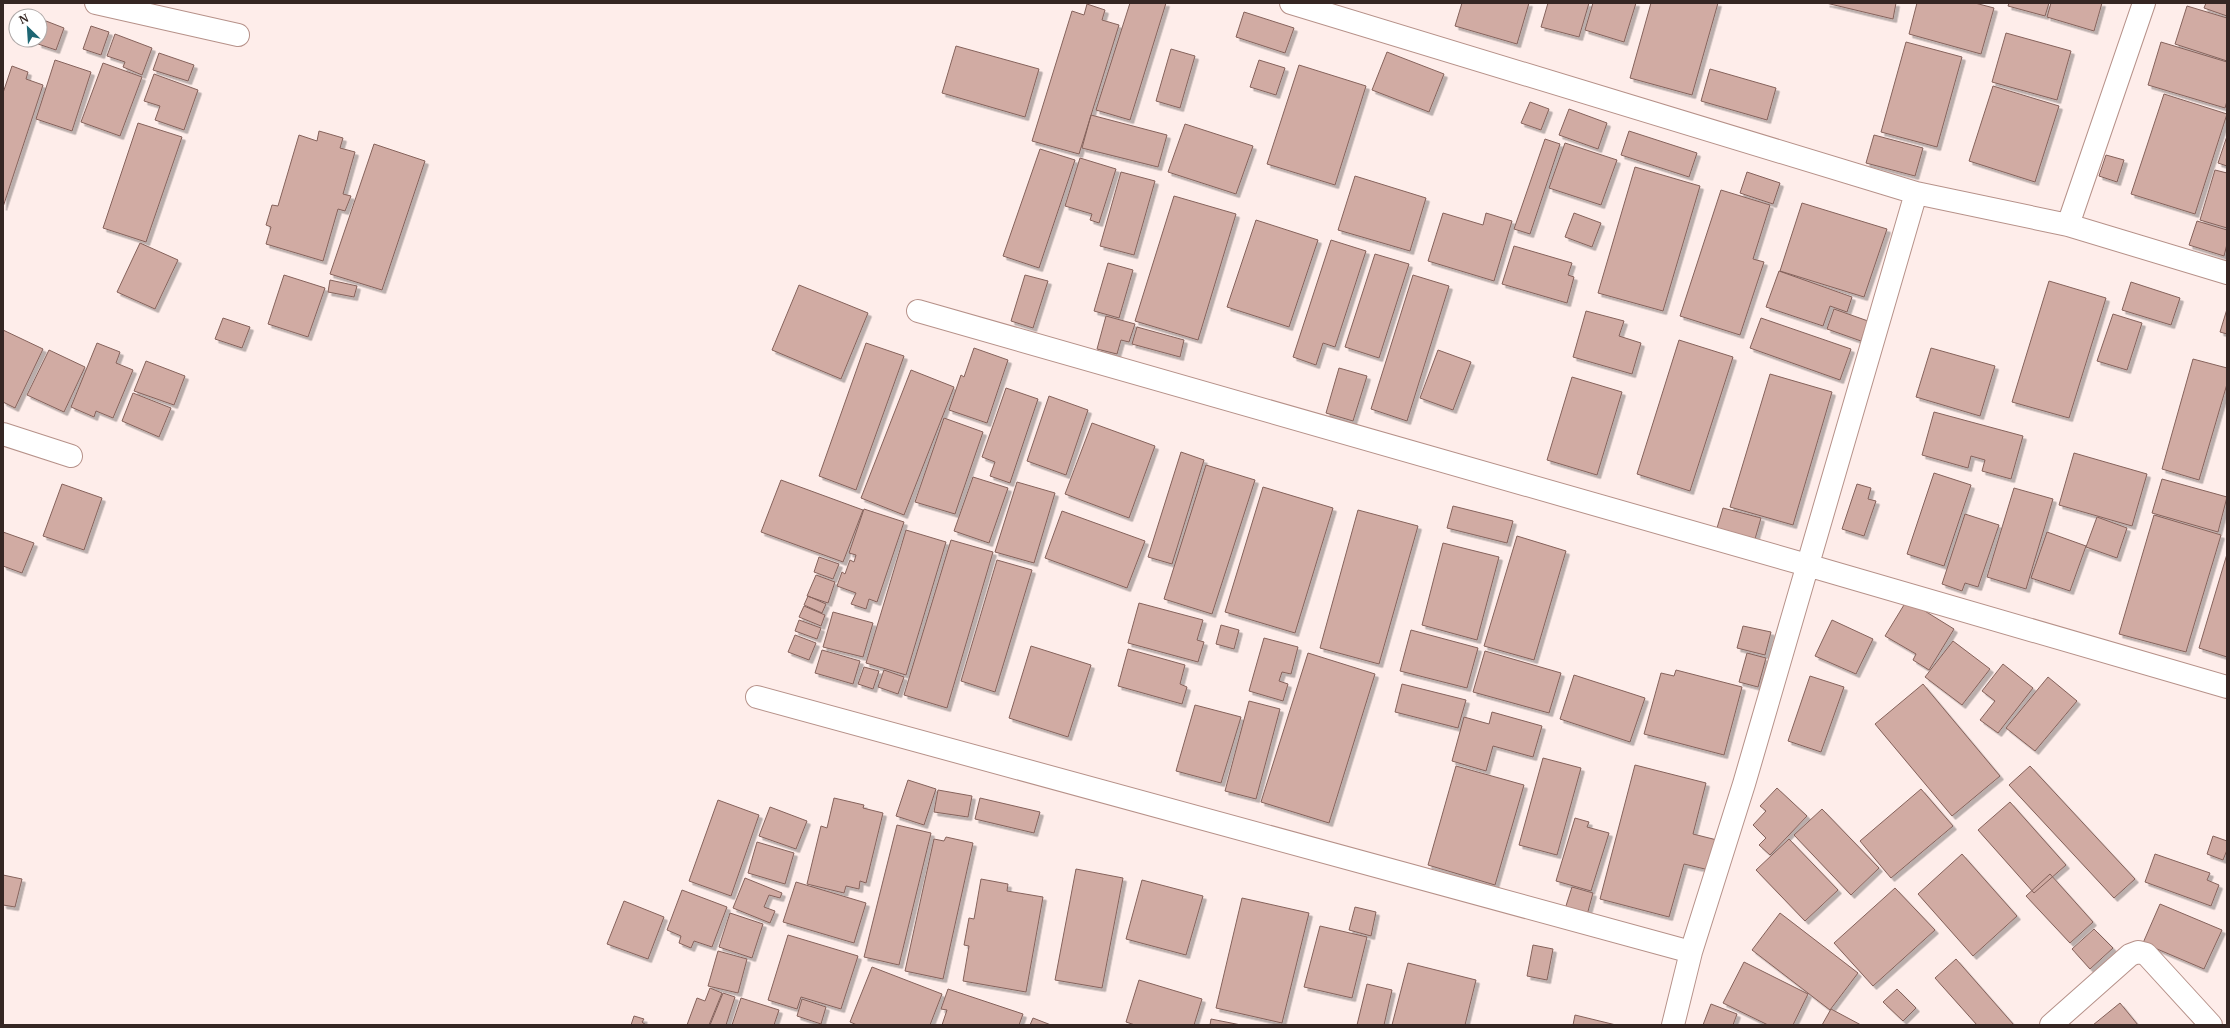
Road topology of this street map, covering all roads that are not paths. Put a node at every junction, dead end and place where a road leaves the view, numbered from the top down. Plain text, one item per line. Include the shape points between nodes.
1 (96, 3) edge
2 (1290, 3) edge
3 (2144, 3) edge
4 (238, 35) dead end
5 (1916, 193) junction
6 (2068, 225) junction
7 (2227, 273) edge
8 (918, 311) dead end
9 (3, 434) edge
10 (71, 456) dead end
11 (1807, 564) junction
12 (2227, 687) edge
13 (757, 697) dead end
14 (1691, 952) junction
15 (1673, 1025) edge
16 (2051, 1025) edge
17 (2211, 1025) edge

1 - 4 street
2 - 5 street
3 - 6 street
5 - 6 street
5 - 11 street
6 - 7 street
8 - 11 street
9 - 10 street
11 - 12 street
11 - 14 street via 1744,784
13 - 14 street
14 - 15 street
16 - 17 street via 2130,955 2138,952 2146,954

